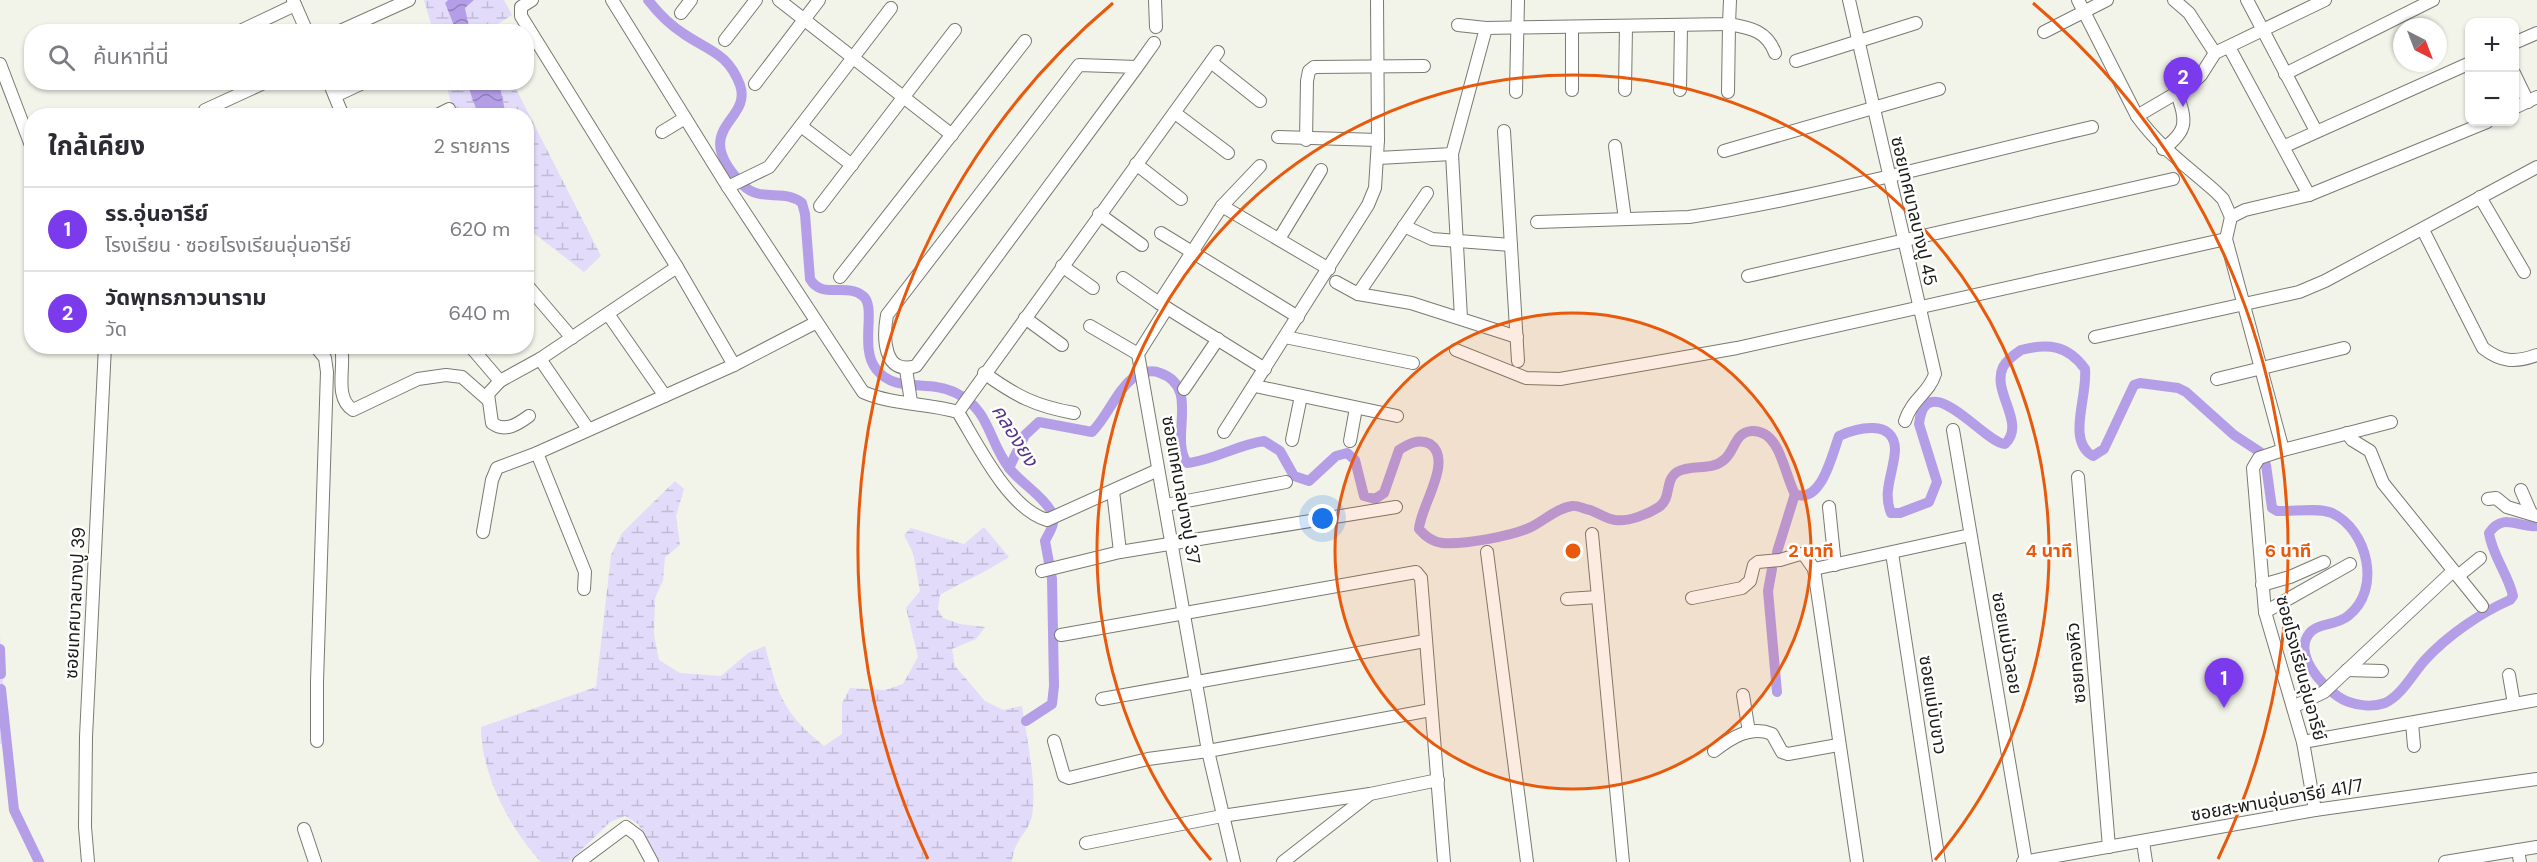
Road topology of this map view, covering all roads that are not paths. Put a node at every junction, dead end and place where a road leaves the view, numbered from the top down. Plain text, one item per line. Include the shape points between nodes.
1 (409, 0) edge
2 (532, 0) edge
3 (612, 0) edge
4 (691, 0) edge
5 (756, 0) edge
6 (779, 0) edge
7 (819, 0) edge
8 (1155, 0) edge
9 (1377, 0) edge
10 (1518, 0) edge
11 (1730, 0) edge
12 (1849, 0) edge
13 (2078, 0) edge
14 (2107, 0) edge
15 (2174, 0) edge
16 (2247, 0) edge
17 (2325, 0) edge
18 (2433, 0) edge
19 (294, 3) edge
20 (891, 8) dead end
21 (2084, 12) junction
22 (681, 13) dead end
23 (804, 20) junction
24 (1916, 23) dead end
25 (253, 24) edge
26 (303, 24) edge
27 (356, 24) edge
28 (526, 24) edge
29 (1729, 24) junction
30 (1458, 25) dead end
31 (1626, 26) junction
32 (1681, 26) junction
33 (1156, 27) dead end
34 (1572, 27) junction
35 (1486, 28) junction
36 (1517, 28) junction
37 (955, 30) dead end
38 (2261, 30) junction
39 (2044, 32) dead end
40 (2537, 33) edge
41 (534, 37) edge
42 (725, 40) dead end
43 (1025, 41) dead end
44 (2519, 41) edge
45 (1154, 42) dead end
46 (1859, 42) junction
47 (2229, 47) junction
48 (1774, 53) dead end
49 (2215, 53) junction
50 (853, 58) junction
51 (1797, 62) dead end
52 (0, 64) edge
53 (2465, 65) edge
54 (1377, 66) junction
55 (1424, 66) dead end
56 (1137, 67) junction
57 (2285, 74) junction
58 (2519, 80) edge
59 (755, 84) dead end
60 (1940, 89) dead end
61 (249, 90) edge
62 (332, 90) edge
63 (348, 90) edge
64 (1572, 90) dead end
65 (1625, 90) dead end
66 (1680, 90) dead end
67 (1516, 92) dead end
68 (1728, 92) dead end
69 (2177, 93) junction
70 (335, 96) junction
71 (904, 97) junction
72 (2532, 100) edge
73 (1260, 101) dead end
74 (209, 108) edge
75 (339, 108) edge
76 (1873, 109) junction
77 (1174, 113) junction
78 (2136, 116) junction
79 (685, 118) junction
80 (801, 126) junction
81 (2477, 126) edge
82 (24, 127) edge
83 (2092, 127) dead end
84 (2316, 130) junction
85 (1504, 131) dead end
86 (662, 132) dead end
87 (952, 135) junction
88 (1278, 137) dead end
89 (1306, 140) junction
90 (1378, 140) junction
91 (1615, 146) dead end
92 (2285, 146) junction
93 (2163, 149) junction
94 (1724, 152) dead end
95 (1228, 153) dead end
96 (1452, 154) junction
97 (1378, 158) junction
98 (1136, 164) junction
99 (852, 165) junction
100 (1260, 166) dead end
101 (2537, 167) edge
102 (1321, 170) dead end
103 (1888, 175) junction
104 (2173, 179) dead end
105 (730, 186) junction
106 (1427, 192) dead end
107 (2310, 195) junction
108 (2480, 197) junction
109 (1180, 199) dead end
110 (820, 206) dead end
111 (1222, 206) junction
112 (1099, 214) junction
113 (2230, 217) junction
114 (1625, 219) junction
115 (1537, 222) dead end
116 (1404, 226) junction
117 (2423, 230) junction
118 (1161, 233) dead end
119 (1279, 239) junction
120 (2226, 239) junction
121 (1903, 242) junction
122 (1457, 243) junction
123 (1142, 245) dead end
124 (1511, 245) junction
125 (1191, 253) junction
126 (1062, 266) junction
127 (677, 267) junction
128 (1329, 269) junction
129 (2524, 272) dead end
130 (1748, 276) dead end
131 (840, 277) dead end
132 (1123, 278) dead end
133 (1336, 282) dead end
134 (1093, 288) dead end
135 (534, 293) edge
136 (1358, 294) junction
137 (2243, 305) junction
138 (1163, 306) junction
139 (1918, 307) junction
140 (608, 314) junction
141 (1298, 317) junction
142 (1025, 318) junction
143 (1461, 318) junction
144 (815, 323) junction
145 (1090, 326) dead end
146 (1285, 337) junction
147 (1517, 337) junction
148 (2095, 337) dead end
149 (572, 338) junction
150 (1218, 339) junction
151 (1062, 345) dead end
152 (2344, 348) dead end
153 (1456, 350) dead end
154 (105, 354) edge
155 (322, 354) edge
156 (343, 354) edge
157 (477, 354) edge
158 (1138, 354) junction
159 (2537, 355) edge
160 (540, 359) junction
161 (1518, 361) dead end
162 (1413, 363) dead end
163 (734, 365) junction
164 (1265, 369) junction
165 (2259, 369) junction
166 (984, 373) junction
167 (2217, 379) dead end
168 (908, 380) junction
169 (500, 381) junction
170 (1255, 386) junction
171 (1184, 389) dead end
172 (665, 396) junction
173 (1301, 396) junction
174 (487, 399) junction
175 (910, 402) junction
176 (962, 405) junction
177 (1356, 408) junction
178 (1074, 413) dead end
179 (529, 416) dead end
180 (1397, 416) dead end
181 (1905, 421) dead end
182 (2391, 422) dead end
183 (588, 429) junction
184 (1953, 430) dead end
185 (1224, 432) dead end
186 (2347, 433) junction
187 (1292, 440) dead end
188 (1350, 441) dead end
189 (2283, 450) junction
190 (537, 453) junction
191 (1158, 470) junction
192 (2078, 477) dead end
193 (1286, 482) dead end
194 (2521, 490) dead end
195 (1113, 491) junction
196 (2488, 499) dead end
197 (1166, 505) junction
198 (1396, 507) dead end
199 (1829, 507) dead end
200 (2534, 514) edge
201 (483, 532) dead end
202 (1592, 534) dead end
203 (1970, 535) junction
204 (1172, 543) junction
205 (1120, 552) junction
206 (1487, 552) dead end
207 (1892, 553) junction
208 (2480, 558) dead end
209 (2324, 562) dead end
210 (2350, 564) dead end
211 (1835, 565) junction
212 (1814, 569) junction
213 (1047, 570) dead end
214 (2456, 573) junction
215 (2262, 585) junction
216 (584, 589) dead end
217 (1598, 597) junction
218 (1692, 598) dead end
219 (1567, 599) dead end
220 (2482, 606) dead end
221 (2265, 612) junction
222 (1185, 613) junction
223 (1061, 635) dead end
224 (1425, 641) junction
225 (2347, 670) junction
226 (2382, 671) dead end
227 (2509, 675) dead end
228 (1198, 682) junction
229 (1743, 695) dead end
230 (1102, 699) dead end
231 (2537, 700) edge
232 (2514, 704) junction
233 (2293, 707) junction
234 (1431, 710) junction
235 (2412, 723) junction
236 (1749, 732) junction
237 (317, 741) dead end
238 (1054, 741) dead end
239 (2303, 742) junction
240 (1838, 745) junction
241 (2414, 746) dead end
242 (1208, 751) junction
243 (1714, 751) dead end
244 (2537, 779) edge
245 (1438, 780) junction
246 (1370, 794) junction
247 (2315, 810) junction
248 (1222, 816) junction
249 (304, 829) dead end
250 (2143, 842) junction
251 (1086, 843) dead end
252 (2109, 847) junction
253 (2537, 847) edge
254 (2519, 856) edge
255 (88, 862) edge
256 (315, 862) edge
257 (579, 862) edge
258 (652, 862) edge
259 (1234, 862) edge
260 (1284, 862) edge
261 (1444, 862) edge
262 (1527, 862) edge
263 (1623, 862) edge
264 (1857, 862) edge
265 (1939, 862) edge
266 (2024, 862) edge
267 (2146, 862) edge
268 (2445, 862) edge

1 - 27 street
2 - 28 street via 521,7
3 - 79 street
4 - 22 street
5 - 42 street
6 - 23 street
7 - 23 street
8 - 33 street
9 - 54 street
10 - 36 street
11 - 29 street
12 - 46 street, ซอยเทศบาลบางปู 45
13 - 21 street
14 - 21 street
15 - 49 street via 2189,14
16 - 38 street
17 - 38 street
18 - 57 street
19 - 25 street
19 - 26 street
20 - 50 street
21 - 39 street
21 - 78 street
23 - 50 street
23 - 59 street
24 - 46 street
29 - 32 street
29 - 48 street via 1761,32
29 - 68 street
30 - 35 street
31 - 32 street
31 - 34 street
31 - 65 street
32 - 66 street
34 - 36 street
34 - 64 street
35 - 36 street
35 - 96 street
36 - 67 street
37 - 71 street
38 - 47 street
38 - 57 street
40 - 44 street
41 - 127 street
43 - 87 street
45 - 56 street
46 - 51 street
46 - 76 street, ซอยเทศบาลบางปู 45
47 - 49 street
47 - 92 street
49 - 69 street via 2201,75
50 - 71 street
50 - 80 street
52 - 82 street
53 - 84 street
54 - 55 street
54 - 89 street via 1320,65 1309,71
54 - 90 street
56 - 168 street
56 - 168 street via 1079,65 887,315 883,337 891,359
57 - 84 street
58 - 72 street
60 - 76 street
61 - 74 street
62 - 70 street
63 - 70 street
69 - 78 street
69 - 93 street via 2185,116 2184,126
70 - 75 street
71 - 87 street
71 - 99 street
73 - 77 street via 1214,57
76 - 94 street
76 - 103 street, ซอยเทศบาลบางปู 45
77 - 95 street
77 - 98 street
78 - 93 street
79 - 86 street
79 - 105 street
80 - 99 street
80 - 105 street via 769,167
81 - 107 street
83 - 103 street
84 - 92 street
85 - 124 street
87 - 131 street
88 - 89 street
89 - 90 street
90 - 97 street
91 - 114 street
92 - 107 street
93 - 113 street via 2216,192
96 - 97 street
96 - 122 street
97 - 128 street via 1375,188 1368,205
98 - 109 street
98 - 112 street
99 - 110 street
100 - 111 street
101 - 108 street
102 - 119 street
103 - 114 street via 1711,213
103 - 121 street, ซอยเทศบาลบางปู 45
104 - 121 street
105 - 144 street
106 - 116 street
107 - 113 street
108 - 117 street
108 - 129 street
111 - 119 street
111 - 125 street
112 - 123 street
112 - 126 street
113 - 120 street
114 - 115 street
116 - 122 street via 1432,239
116 - 136 street
117 - 137 street via 2299,292
117 - 159 street via 2483,348 2509,361
118 - 125 street
119 - 128 street
120 - 137 street
120 - 139 street
121 - 130 street
121 - 139 street, ซอยเทศบาลบางปู 45
122 - 124 street
122 - 143 street
124 - 147 street
125 - 138 street
125 - 141 street
126 - 134 street
126 - 142 street
127 - 140 street
127 - 163 street
128 - 141 street
132 - 138 street
133 - 136 street
135 - 149 street
136 - 143 street via 1411,303
137 - 148 street
137 - 165 street
138 - 150 street
138 - 158 street
139 - 153 street via 1737,348 1560,379 1526,378
139 - 181 street, ซอยเทศบาลบางปู 45 via 1935,374 1932,383 1910,407
140 - 149 street
140 - 172 street
141 - 146 street
142 - 151 street
142 - 166 street
143 - 147 street
144 - 163 street
144 - 175 street via 863,392
145 - 158 street
146 - 162 street
146 - 164 street
147 - 161 street
149 - 160 street
150 - 164 street
150 - 171 street
152 - 165 street
154 - 255 street, ซอยเทศบาลบางปู 39 via 86,737
155 - 237 street via 327,372
156 - 174 street via 342,391 352,410 418,379 446,375 462,377
157 - 169 street
158 - 191 street, ซอยเทศบาลบางปู 37
160 - 169 street
160 - 183 street
163 - 172 street
164 - 170 street
165 - 167 street
165 - 189 street
166 - 176 street
166 - 178 street via 1031,403
168 - 175 street
169 - 174 street
170 - 173 street
170 - 185 street
172 - 183 street
173 - 177 street
173 - 187 street
174 - 179 street via 490,417 497,426 514,426
175 - 176 street
176 - 195 street via 984,456 1030,513 1047,520
177 - 180 street
177 - 188 street
182 - 186 street, ซอยโรงเรียนอุ่นอารีย์
183 - 190 street
184 - 203 street, ซอยแม่บัวลอย
186 - 189 street, ซอยโรงเรียนอุ่นอารีย์
186 - 214 street via 2370,451 2383,483
189 - 215 street, ซอยโรงเรียนอุ่นอารีย์ via 2254,464
190 - 201 street via 496,469
190 - 216 street via 585,572
191 - 195 street
191 - 197 street, ซอยเทศบาลบางปู 37
192 - 252 street, ซอยทองหิว
193 - 197 street
194 - 200 street
195 - 205 street
196 - 200 street via 2496,498 2507,507
197 - 204 street, ซอยเทศบาลบางปู 37
198 - 204 street
199 - 211 street
202 - 217 street
203 - 207 street
203 - 266 street, ซอยแม่บัวลอย
204 - 205 street
204 - 222 street, ซอยเทศบาลบางปู 37
205 - 213 street
206 - 262 street
207 - 211 street
207 - 265 street, ซอยแม่บับขาว
208 - 214 street
209 - 215 street
210 - 221 street
211 - 212 street
212 - 218 street via 1800,554 1758,562 1750,581 1742,588
212 - 240 street
214 - 220 street
214 - 225 street
215 - 221 street, ซอยโรงเรียนอุ่นอารีย์
217 - 219 street
217 - 263 street
221 - 233 street, ซอยโรงเรียนอุ่นอารีย์
222 - 223 street
222 - 224 street via 1413,571 1421,578
222 - 228 street, ซอยเทศบาลบางปู 37
224 - 228 street
224 - 234 street
225 - 226 street
225 - 233 street via 2328,688
227 - 232 street
228 - 230 street
228 - 242 street, ซอยเทศบาลบางปู 37
229 - 236 street
231 - 232 street
232 - 235 street
233 - 239 street, ซอยโรงเรียนอุ่นอารีย์
234 - 242 street
234 - 245 street
235 - 239 street
235 - 241 street
236 - 240 street via 1772,734 1782,752 1788,754
236 - 243 street
238 - 242 street via 1064,776 1069,778 1148,759
239 - 247 street, ซอยโรงเรียนอุ่นอารีย์
240 - 264 street
242 - 248 street, ซอยเทศบาลบางปู 37
244 - 247 street, ซอยสะพานอุ่นอารีย์ 41/7
245 - 246 street
245 - 261 street
246 - 248 street
246 - 260 street
247 - 250 street, ซอยสะพานอุ่นอารีย์ 41/7
248 - 251 street
248 - 259 street, ซอยเทศบาลบางปู 37
249 - 256 street
250 - 252 street, ซอยสะพานอุ่นอารีย์ 41/7
250 - 267 street
252 - 266 street, ซอยสะพานอุ่นอารีย์ 41/7
253 - 254 street
254 - 268 street
257 - 258 street via 626,827 638,836

